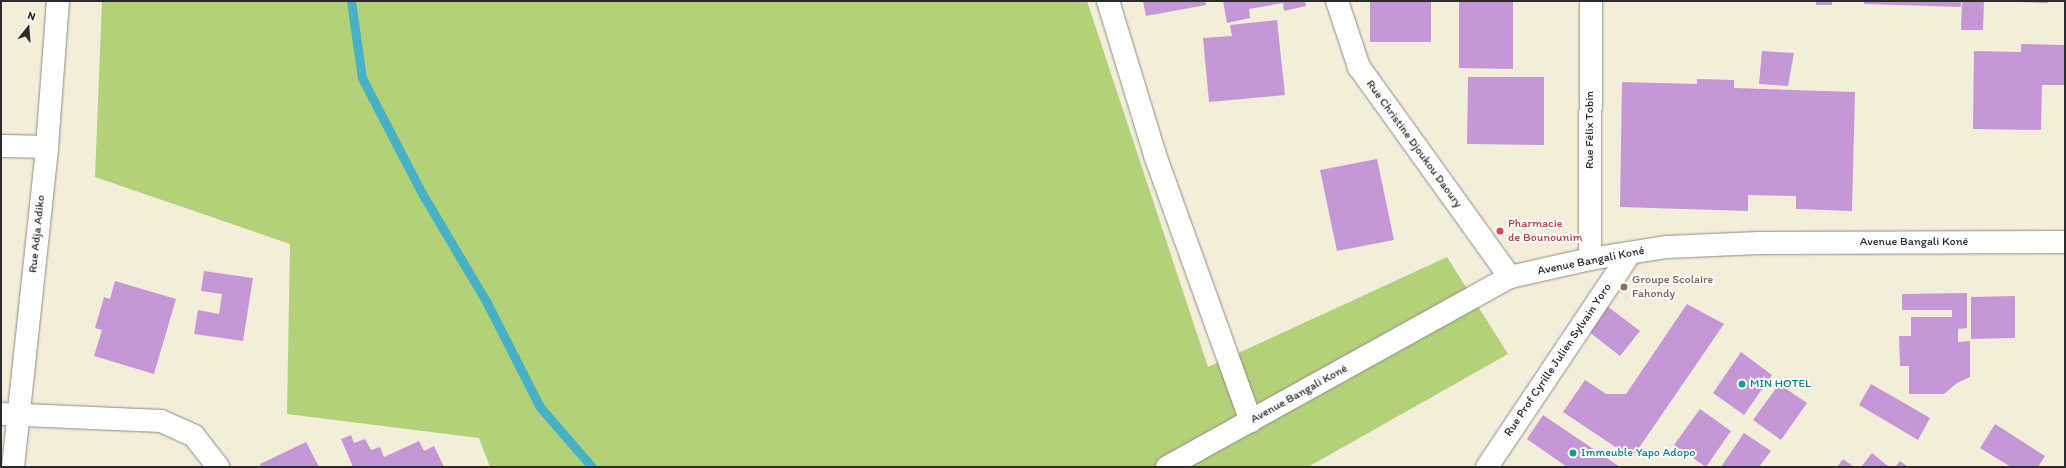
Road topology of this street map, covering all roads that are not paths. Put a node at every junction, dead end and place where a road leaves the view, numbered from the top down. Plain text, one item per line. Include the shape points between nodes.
1 (58, 1) edge
2 (1108, 1) edge
3 (1337, 1) edge
4 (1591, 1) edge
5 (1, 146) edge
6 (47, 146) junction
7 (2065, 242) edge
8 (1630, 253) junction
9 (1590, 259) junction
10 (1510, 277) junction
11 (9, 414) edge
12 (1251, 420) junction
13 (13, 467) edge
14 (218, 467) edge
15 (1167, 467) edge
16 (1487, 467) edge

1 - 6 street, Rue Adja Adiko
2 - 12 street via 1155,155
3 - 10 street, Rue Christine Djoukou Daoury via 1359,67
4 - 9 street, Rue Félix Tobin
5 - 6 street
6 - 11 street, Rue Adja Adiko
7 - 8 street, Avenue Bangali Koné via 1759,243 1667,247
8 - 9 street, Avenue Bangali Koné
8 - 16 street, Rue Prof Cyrille Julien Sylvain Yoro
9 - 10 street, Avenue Bangali Koné
10 - 12 street, Avenue Bangali Koné
11 - 13 street, Rue Adja Adiko
11 - 14 street via 161,421 194,436
12 - 15 street, Avenue Bangali Koné

